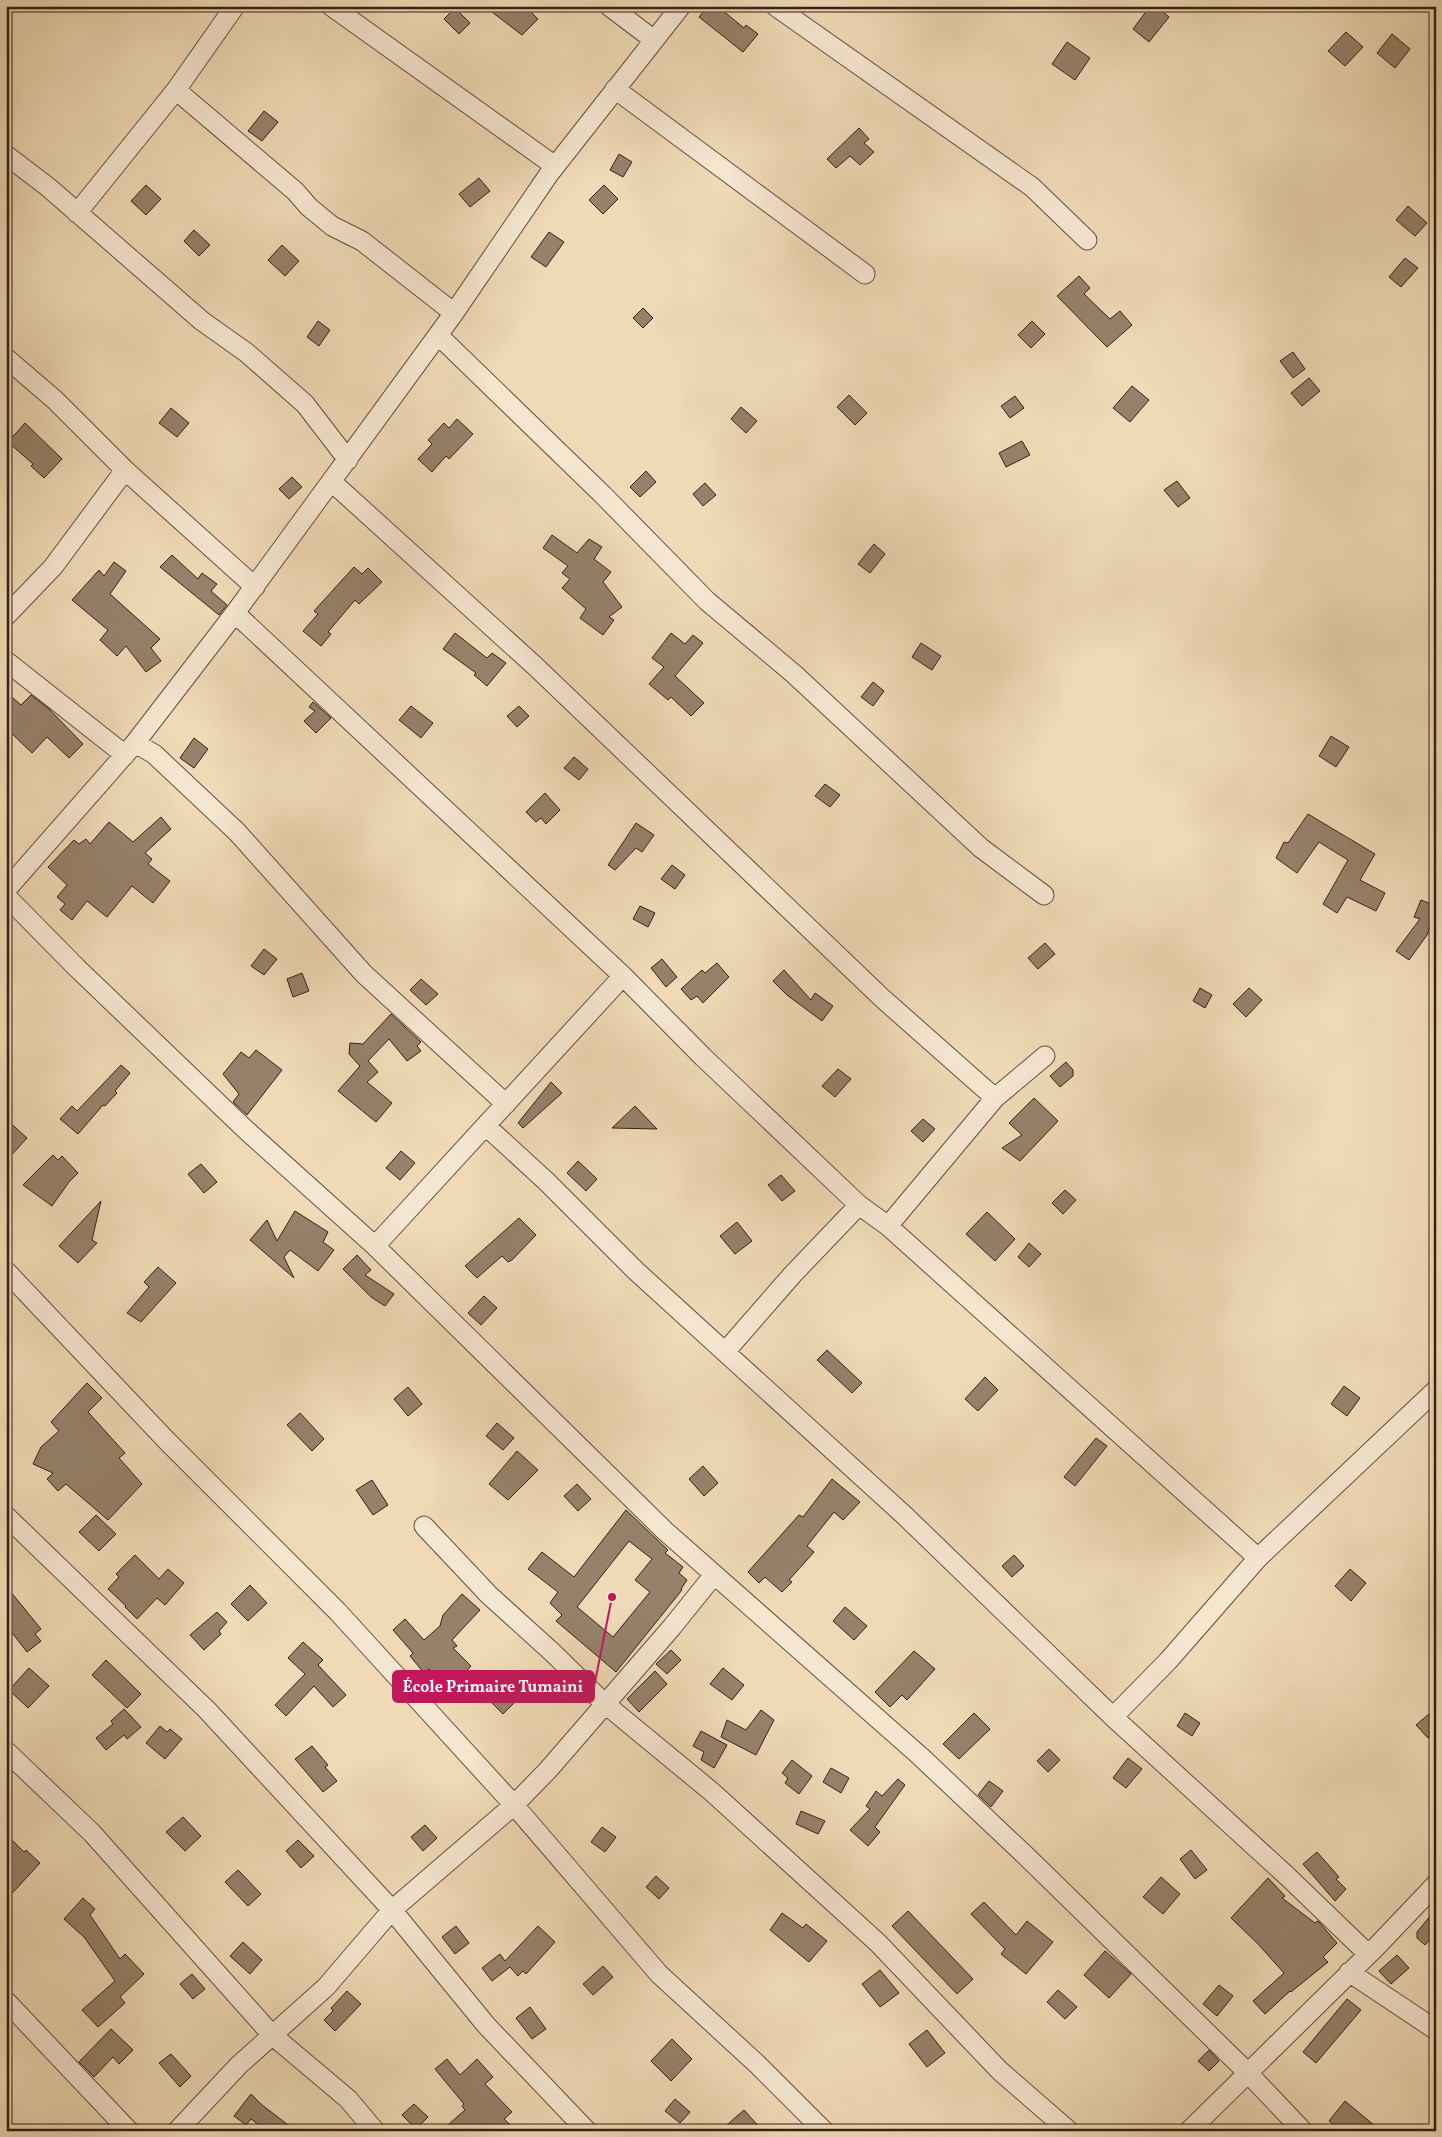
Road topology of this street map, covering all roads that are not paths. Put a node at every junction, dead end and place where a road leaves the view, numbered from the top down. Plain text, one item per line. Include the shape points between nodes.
1 (235, 6) edge
2 (331, 6) edge
3 (609, 6) edge
4 (680, 6) edge
5 (775, 6) edge
6 (654, 40) junction
7 (615, 89) junction
8 (176, 90) junction
9 (6, 155) edge
10 (555, 166) junction
11 (77, 213) junction
12 (1087, 240) dead end
13 (866, 274) dead end
14 (454, 313) junction
15 (438, 336) junction
16 (7, 359) edge
17 (348, 460) junction
18 (126, 470) junction
19 (332, 482) junction
20 (255, 587) junction
21 (236, 613) junction
22 (6, 616) edge
23 (6, 661) edge
24 (130, 749) junction
25 (9, 879) edge
26 (6, 896) edge
27 (1044, 896) dead end
28 (622, 976) junction
29 (1046, 1056) dead end
30 (995, 1098) junction
31 (506, 1104) junction
32 (486, 1126) junction
33 (859, 1205) junction
34 (888, 1226) junction
35 (374, 1246) junction
36 (6, 1271) edge
37 (725, 1352) junction
38 (1436, 1390) edge
39 (6, 1516) edge
40 (424, 1526) dead end
41 (1258, 1558) junction
42 (713, 1576) junction
43 (604, 1703) junction
44 (1113, 1717) junction
45 (6, 1751) edge
46 (514, 1805) junction
47 (1436, 1884) edge
48 (392, 1910) junction
49 (1368, 1954) junction
50 (1349, 1972) junction
51 (6, 2001) edge
52 (1436, 2030) edge
53 (272, 2035) junction
54 (1247, 2072) junction
55 (129, 2131) edge
56 (177, 2131) edge
57 (376, 2131) edge
58 (587, 2131) edge
59 (824, 2131) edge
60 (1069, 2131) edge
61 (1189, 2131) edge
62 (1303, 2131) edge

1 - 8 street
2 - 10 street
3 - 6 street
4 - 6 street
5 - 12 street via 1032,186
6 - 7 street
7 - 10 street
7 - 13 street
8 - 11 street
8 - 14 street via 332,226 362,241
9 - 11 street
10 - 14 street
11 - 17 street via 202,321 247,353 305,404
14 - 15 street
15 - 17 street
15 - 27 street via 603,495 707,601 794,674 980,848
16 - 18 street via 55,400
17 - 19 street
18 - 20 street
18 - 22 street via 53,567
19 - 20 street
19 - 30 street via 536,666 882,998
20 - 21 street
21 - 24 street
21 - 28 street
23 - 24 street
24 - 25 street
24 - 31 street via 154,754 237,832 364,974
26 - 35 street via 76,968 239,1124
28 - 31 street
28 - 33 street
29 - 30 street
30 - 34 street
31 - 32 street
32 - 35 street
32 - 37 street
33 - 34 street
33 - 37 street
34 - 41 street
35 - 42 street
36 - 46 street via 167,1441 338,1612
37 - 44 street via 904,1515
38 - 41 street
39 - 48 street via 207,1710
40 - 43 street via 489,1596
41 - 44 street
42 - 43 street
42 - 54 street via 920,1756
43 - 46 street
43 - 60 street via 712,1792 846,1912 1000,2071
44 - 49 street
45 - 53 street via 92,1833
46 - 48 street
46 - 59 street via 659,1974
47 - 49 street
48 - 53 street via 326,1987
48 - 58 street via 486,2025
49 - 50 street
50 - 52 street
50 - 54 street
51 - 55 street
53 - 56 street
53 - 57 street via 348,2099
54 - 61 street
54 - 62 street

